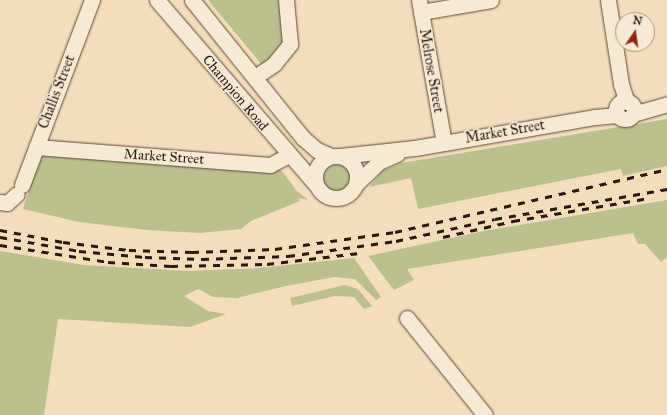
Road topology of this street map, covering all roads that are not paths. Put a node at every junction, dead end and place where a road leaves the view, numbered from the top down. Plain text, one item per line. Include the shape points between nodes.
1 (92, 0) edge
2 (157, 0) edge
3 (192, 0) edge
4 (286, 0) edge
5 (491, 0) edge
6 (606, 3) edge
7 (420, 6) edge
8 (255, 77) junction
9 (665, 104) edge
10 (624, 108) junction
11 (444, 143) junction
12 (36, 147) junction
13 (415, 148) junction
14 (289, 155) junction
15 (335, 156) junction
16 (315, 184) junction
17 (356, 184) junction
18 (0, 202) edge
19 (407, 318) dead end
20 (485, 415) edge

1 - 12 street, Challis Street
2 - 14 street, Champion Road
3 - 8 street, Champion Road
4 - 8 street via 290,44 274,64
5 - 7 street
6 - 10 street
7 - 11 street, Melrose Street
8 - 15 street, Champion Road via 305,140 320,152
9 - 10 street, Market Street
10 - 11 street, Market Street via 595,117
11 - 13 street, Market Street
12 - 14 street, Market Street via 270,165
12 - 18 street, Challis Street via 20,189 7,203
13 - 15 street, Market Street
13 - 17 street, Market Street via 383,159
14 - 16 street, Champion Road
15 - 16 street via 317,167
15 - 17 street via 349,160 355,168
16 - 17 street via 325,196 336,199 348,195
19 - 20 street

